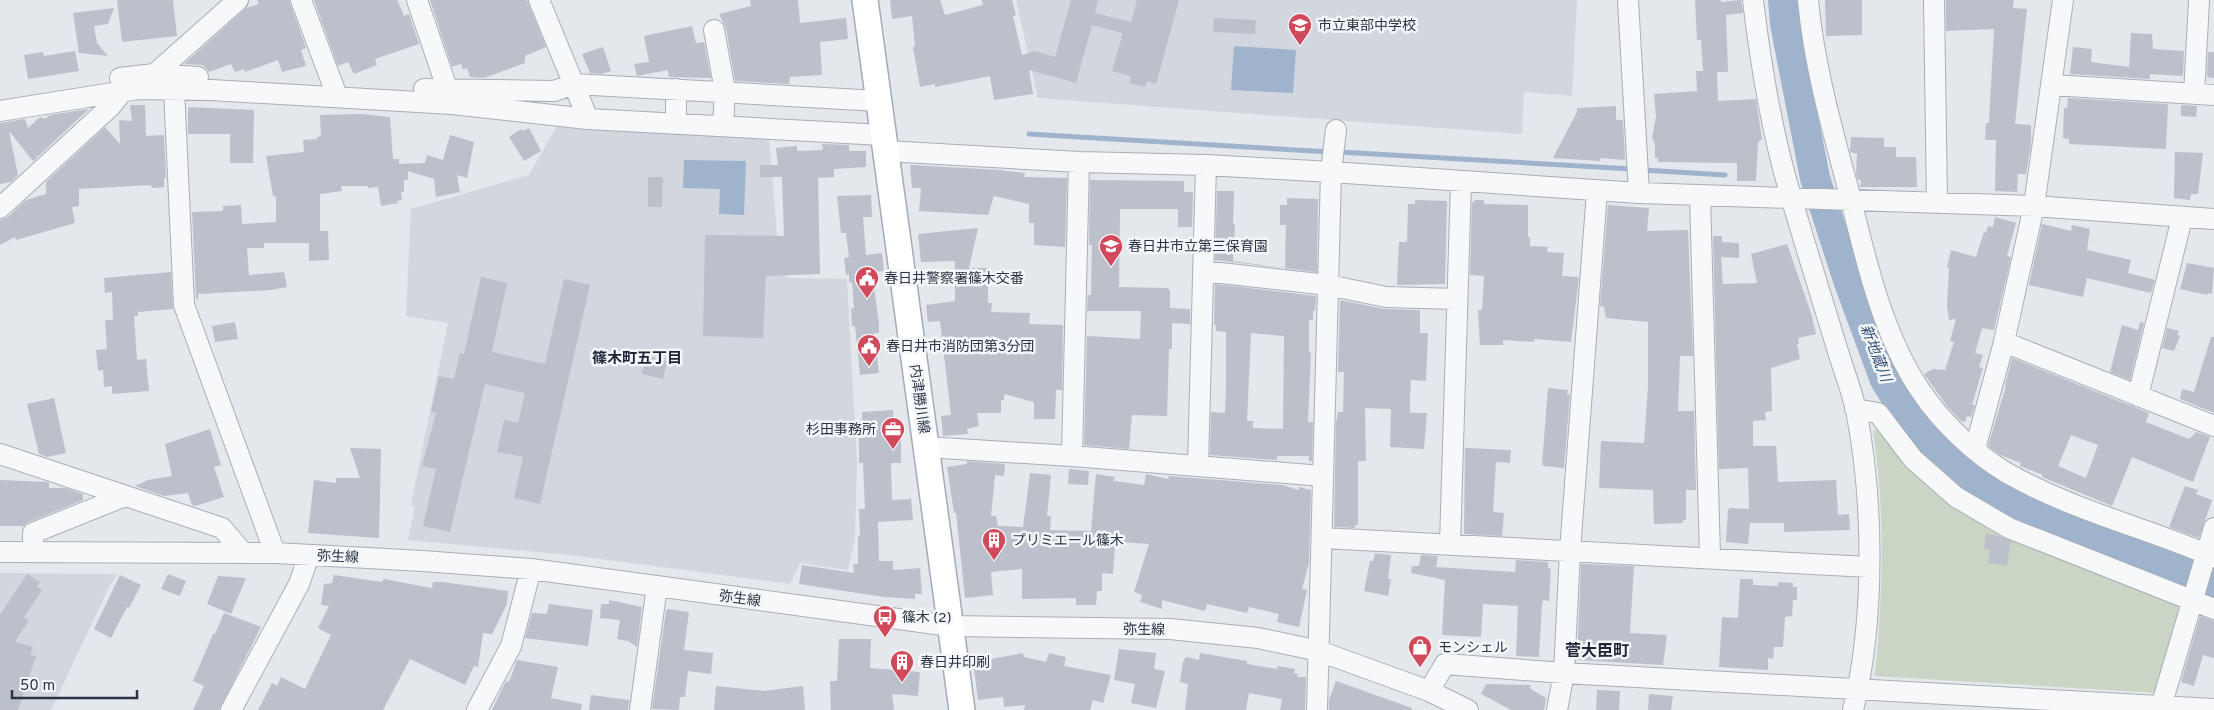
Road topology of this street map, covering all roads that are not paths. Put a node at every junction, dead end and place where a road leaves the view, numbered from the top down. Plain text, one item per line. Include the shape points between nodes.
1 (238, 0) edge
2 (302, 0) edge
3 (417, 0) edge
4 (540, 0) edge
5 (865, 0) edge
6 (1628, 0) edge
7 (1753, 0) edge
8 (1808, 0) edge
9 (1934, 0) edge
10 (2062, 0) edge
11 (2199, 0) edge
12 (714, 30) dead end
13 (154, 74) junction
14 (574, 84) junction
15 (2052, 85) junction
16 (174, 89) junction
17 (676, 89) junction
18 (130, 90) junction
19 (334, 90) junction
20 (725, 91) junction
21 (2194, 94) junction
22 (2214, 95) edge
23 (450, 97) junction
24 (0, 100) edge
25 (879, 101) junction
26 (0, 111) edge
27 (588, 119) junction
28 (676, 124) junction
29 (723, 126) junction
30 (1336, 130) dead end
31 (885, 143) junction
32 (1079, 162) junction
33 (1206, 165) junction
34 (1331, 172) junction
35 (1638, 178) junction
36 (1461, 182) junction
37 (1597, 191) junction
38 (1700, 196) junction
39 (1798, 198) junction
40 (1845, 199) junction
41 (1938, 203) junction
42 (2034, 206) junction
43 (0, 208) edge
44 (2182, 218) junction
45 (2214, 219) edge
46 (1203, 272) junction
47 (1328, 285) junction
48 (1457, 299) junction
49 (2004, 342) junction
50 (2138, 396) junction
51 (1855, 408) junction
52 (2214, 426) edge
53 (926, 447) junction
54 (1975, 449) junction
55 (0, 454) edge
56 (1072, 456) junction
57 (1198, 466) junction
58 (1323, 476) junction
59 (125, 496) junction
60 (2214, 528) edge
61 (1323, 538) junction
62 (1450, 544) junction
63 (1570, 551) junction
64 (0, 552) edge
65 (33, 552) junction
66 (244, 553) junction
67 (275, 553) junction
68 (309, 555) junction
69 (1710, 558) junction
70 (2208, 558) edge
71 (1869, 567) junction
72 (532, 569) junction
73 (657, 586) junction
74 (2192, 597) junction
75 (2214, 609) edge
76 (950, 626) junction
77 (1319, 651) junction
78 (1564, 673) junction
79 (1858, 690) junction
80 (1430, 691) junction
81 (2013, 704) edge
82 (2161, 708) edge
83 (2214, 709) edge
84 (230, 710) edge
85 (477, 710) edge
86 (640, 710) edge
87 (962, 710) edge
88 (1317, 710) edge
89 (1468, 710) edge
90 (1557, 710) edge
91 (1853, 710) edge

1 - 13 street
2 - 19 street
3 - 23 street
4 - 14 street
5 - 25 main road, 内津勝川線
6 - 35 street
7 - 39 street via 1775,138
8 - 40 street
9 - 41 street
10 - 15 street
11 - 21 street
12 - 20 street
13 - 18 street
13 - 19 street
13 - 24 street
14 - 17 street
14 - 23 street via 554,91
14 - 27 street
15 - 21 street
15 - 42 street
16 - 18 street
16 - 19 street
16 - 67 street via 184,305
17 - 20 street
17 - 28 street
18 - 26 street
18 - 43 street
19 - 23 street
20 - 25 street
20 - 29 street
21 - 22 street
23 - 27 street
25 - 31 main road, 内津勝川線
27 - 28 street
28 - 29 street
29 - 31 street
30 - 34 street
31 - 32 street
31 - 53 main road, 内津勝川線
32 - 33 street
32 - 56 street
33 - 34 street
33 - 46 street
34 - 36 street
34 - 47 street
35 - 37 street
35 - 38 street
36 - 37 street
36 - 48 street
37 - 63 street
38 - 39 street
38 - 69 street
39 - 40 street
39 - 51 street
40 - 41 street
40 - 54 street via 1897,349 1920,391
41 - 42 street
42 - 44 street
42 - 49 street
44 - 45 street
44 - 50 street
46 - 47 street
46 - 57 street
47 - 48 street via 1386,297
47 - 58 street
48 - 62 street
49 - 50 street
49 - 54 street
50 - 52 street
51 - 71 street via 1866,488
51 - 74 street via 1878,414 1913,459 1956,498 2009,528
53 - 56 street
53 - 76 main road, 内津勝川線
54 - 70 street via 2006,473 2049,494
55 - 59 street
56 - 57 street
57 - 58 street
58 - 61 street
59 - 65 street via 33,533
59 - 66 street via 222,528
60 - 70 street
61 - 62 street
61 - 77 street
62 - 63 street
63 - 69 street
63 - 78 street
64 - 65 street, 弥生線
65 - 66 street, 弥生線
66 - 67 street, 弥生線
67 - 68 street, 弥生線
68 - 72 street, 弥生線
68 - 84 street via 299,584
69 - 71 street
70 - 74 street
71 - 79 street
72 - 73 street, 弥生線
72 - 85 street via 511,646
73 - 76 street, 弥生線
73 - 86 street
74 - 75 street
74 - 82 street
76 - 77 street, 弥生線 via 1170,629 1258,638
76 - 87 main road, 内津勝川線
77 - 80 street, 弥生線
77 - 88 street
78 - 79 street
78 - 80 street via 1445,664
78 - 90 street
79 - 81 street
79 - 91 street
80 - 89 street, 弥生線
81 - 82 street
82 - 83 street

